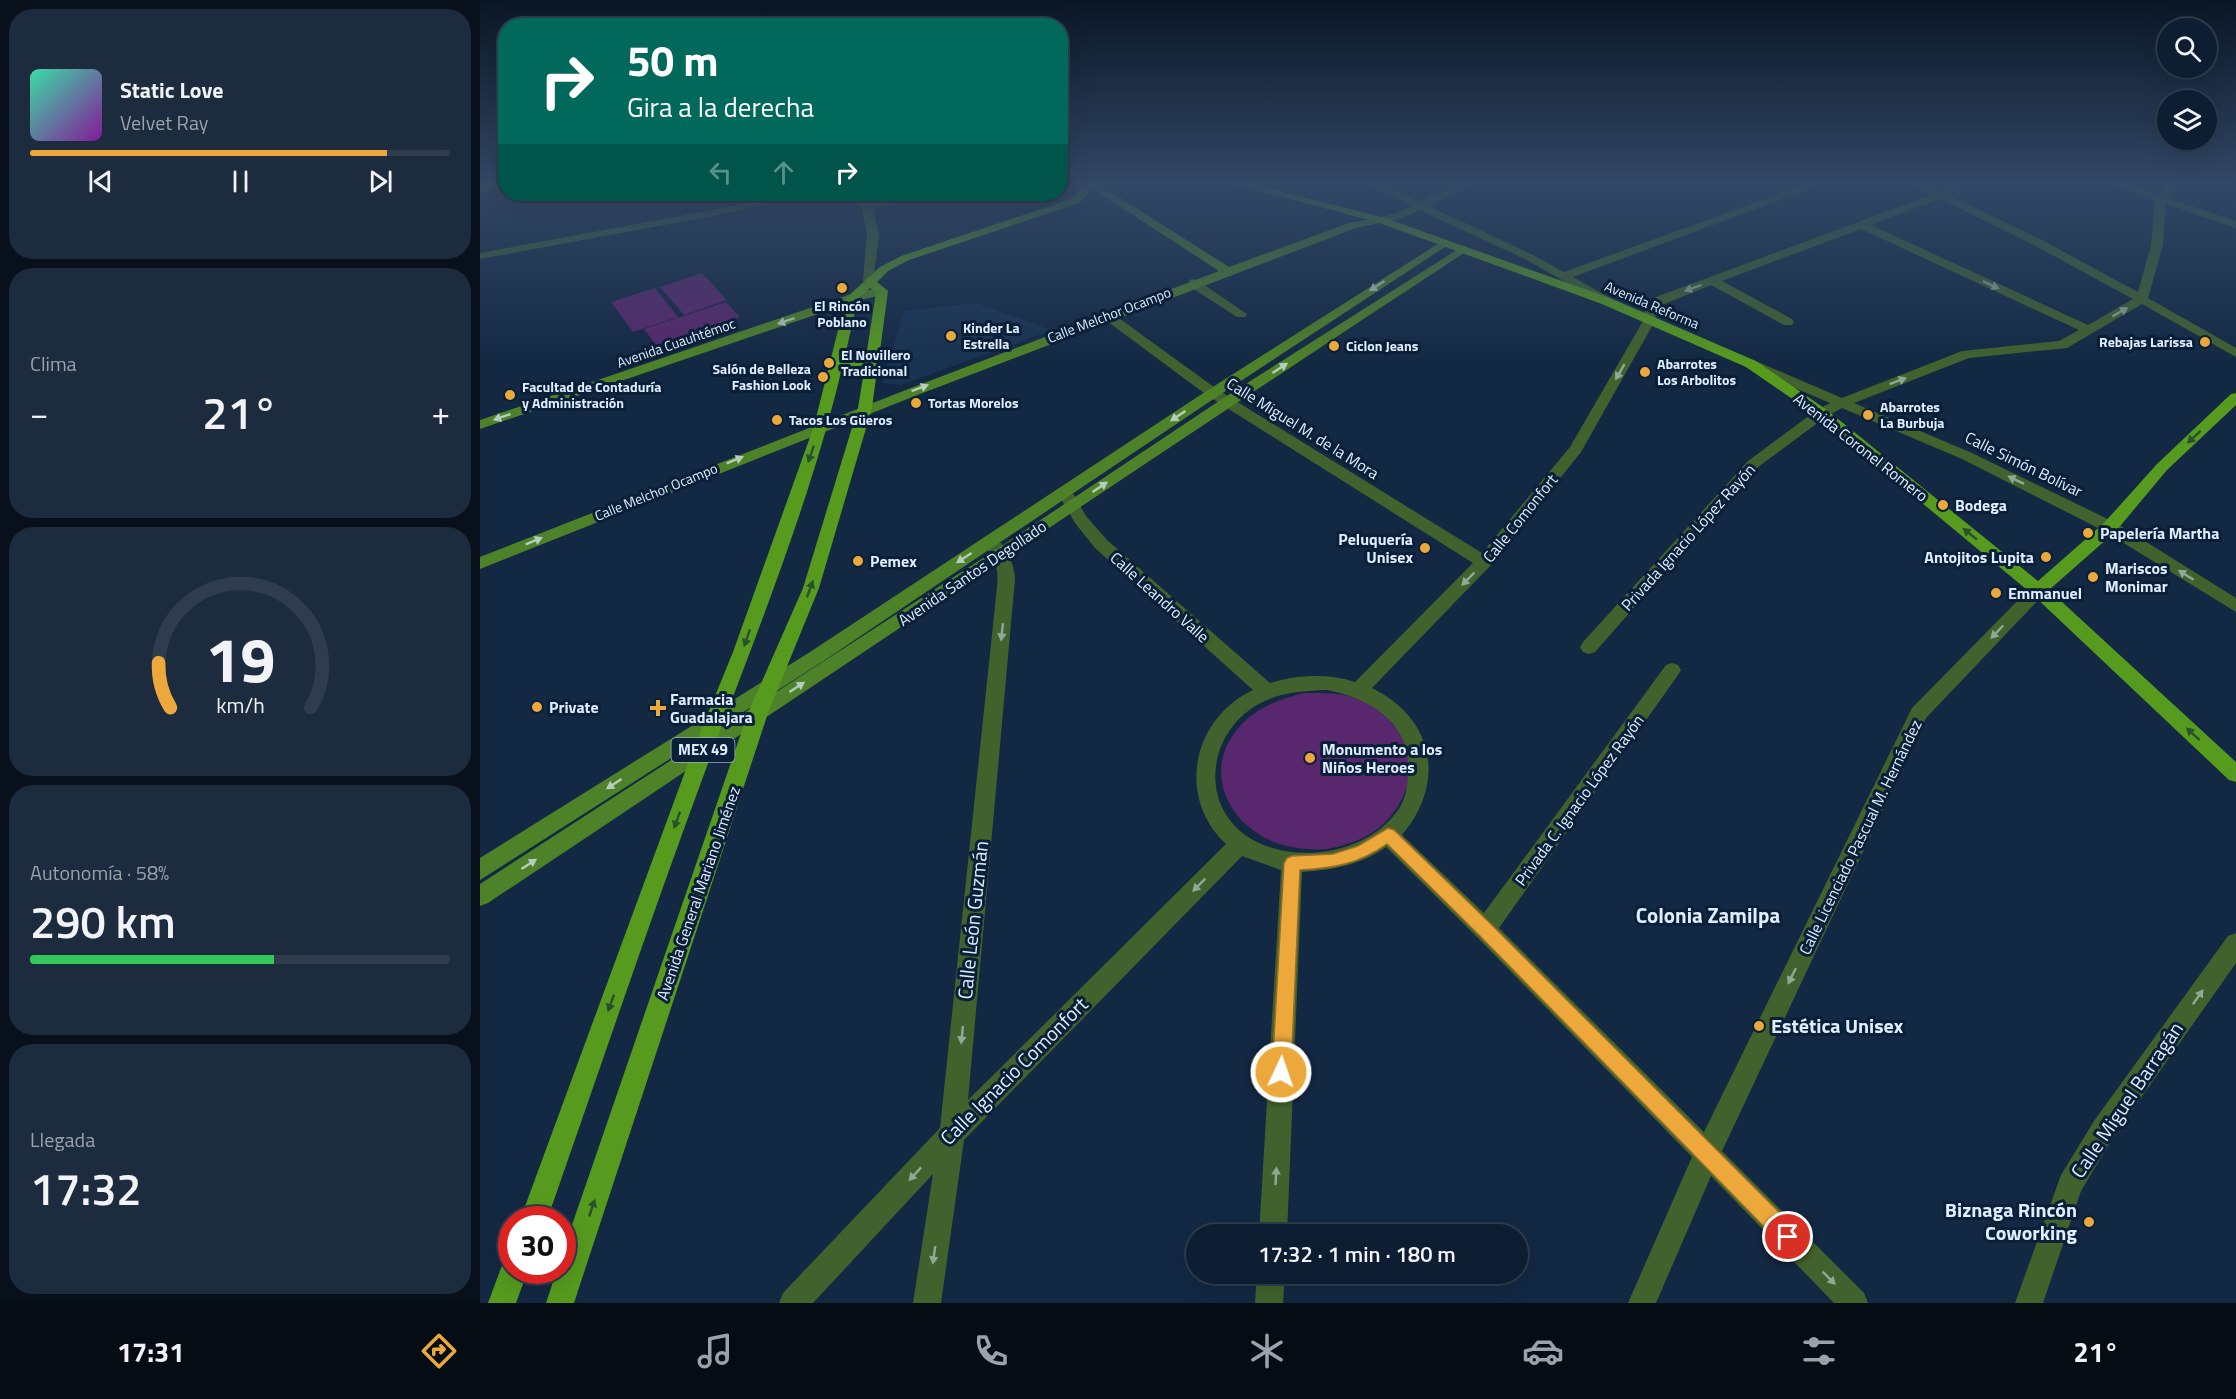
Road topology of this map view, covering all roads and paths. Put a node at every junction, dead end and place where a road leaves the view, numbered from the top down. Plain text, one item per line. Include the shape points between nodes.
1 (551, 243) edge
2 (873, 243) edge
3 (946, 243) edge
4 (1181, 243) edge
5 (1305, 243) edge
6 (1444, 243) joint
7 (1499, 243) edge
8 (1656, 243) edge
9 (1814, 243) edge
10 (1900, 243) edge
11 (2040, 243) edge
12 (2157, 243) edge
13 (1463, 249) junction
14 (480, 256) edge
15 (1227, 272) junction
16 (1565, 276) junction
17 (1713, 280) junction
18 (1194, 283) junction
19 (875, 286) junction
20 (852, 298) junction
21 (2142, 299) junction
22 (1606, 301) junction
23 (1241, 314) dead end
24 (1108, 316) junction
25 (1649, 321) junction
26 (1788, 322) dead end
27 (2089, 330) junction
28 (2236, 353) edge
29 (874, 360) junction
30 (834, 364) junction
31 (1751, 364) junction
32 (2236, 396) edge
33 (1220, 397) junction
34 (1843, 402) junction
35 (865, 408) junction
36 (1822, 413) junction
37 (480, 425) edge
38 (821, 426) junction
39 (1068, 499) junction
40 (2110, 527) junction
41 (996, 547) junction
42 (1484, 562) junction
43 (480, 563) edge
44 (2038, 590) junction
45 (2236, 606) edge
46 (1589, 647) dead end
47 (1672, 670) dead end
48 (769, 686) junction
49 (1359, 690) junction
50 (1267, 692) junction
51 (758, 713) junction
52 (716, 719) junction
53 (703, 750) junction
54 (2236, 774) edge
55 (1388, 835) junction
56 (1240, 844) junction
57 (1292, 863) junction
58 (480, 870) edge
59 (480, 896) edge
60 (1485, 929) junction
61 (2236, 944) edge
62 (952, 1134) junction
63 (1707, 1154) junction
64 (537, 1206) edge
65 (1274, 1224) edge
66 (509, 1284) edge
67 (1270, 1284) edge
68 (502, 1303) edge
69 (560, 1303) edge
70 (793, 1303) edge
71 (927, 1303) edge
72 (1269, 1303) edge
73 (1642, 1303) edge
74 (1854, 1303) edge
75 (2030, 1303) edge

1 - 14 street
2 - 19 street, Avenida General Mariano Jiménez
3 - 19 main road via 884,270
4 - 15 main road
5 - 15 main road, Calle Melchor Ocampo
6 - 13 main road, Avenida Reforma
6 -> 33 main road, Avenida Santos Degollado
7 - 16 street
8 - 16 street
9 - 17 street
10 -> 27 street
11 - 21 street
12 - 21 street
13 - 22 main road, Avenida Reforma
33 -> 13 main road, Avenida Santos Degollado
15 - 18 main road, Calle Melchor Ocampo
16 - 22 street
17 -> 25 street via 1660,300 1648,313
17 - 26 street
18 - 23 street
18 - 24 main road, Calle Melchor Ocampo
19 - 20 main road, MEX 49
19 - 29 main road, Avenida General Mariano Jiménez / MEX 49
20 - 30 main road, MEX 49
20 -> 37 main road, Avenida Cuauhtémoc
27 -> 21 street, Privada Ignacio López Rayón
21 - 28 street
22 - 25 main road, Avenida Reforma
24 - 33 street, Calle Miguel M. de la Mora
35 -> 24 main road, Calle Melchor Ocampo
25 - 31 main road, Avenida Reforma
25 -> 42 street, Calle Comonfort via 1576,448
34 -> 27 street, Privada Ignacio López Rayón via 1967,354 2062,345
29 - 30 main road
29 - 35 main road, Avenida General Mariano Jiménez / MEX 49
30 - 38 main road, MEX 49
31 - 34 street, Calle Simón Bolívar
31 - 36 main road, Avenida Coronel Romero
32 -> 40 main road, Calle Licenciado Pascual M. Hernández via 2162,467
33 - 39 main road, Avenida Santos Degollado
33 - 42 street, Calle Miguel M. de la Mora
34 - 36 street, Privada Ignacio López Rayón
40 -> 34 street, Calle Simón Bolívar via 1967,456
35 - 38 main road, Calle Melchor Ocampo
48 -> 35 main road, Avenida General Mariano Jiménez / MEX 49 via 811,588
44 -> 36 main road, Avenida Coronel Romero
36 - 46 street, Privada Ignacio López Rayón via 1753,464
43 -> 38 main road, Calle Melchor Ocampo
38 -> 52 main road, MEX 49
39 - 41 main road, Avenida Santos Degollado
39 - 50 street, Calle Leandro Valle via 1101,544
40 - 44 main road, Calle Licenciado Pascual M. Hernández
45 -> 40 street, Calle Simón Bolívar
41 -> 48 main road, Avenida Santos Degollado
51 -> 41 main road, Avenida Santos Degollado
41 -> 62 street, Calle León Guzmán via 1007,568 1005,596
42 -> 49 street, Calle Comonfort
54 -> 44 main road, Avenida Coronel Romero
44 -> 63 street, Calle Licenciado Pascual M. Hernández via 1919,713
47 - 60 street, Privada C. Ignacio López Rayón
48 - 51 main road, Avenida General Mariano Jiménez / MEX 49
48 - 52 main road, Avenida Santos Degollado
49 - 50 street via 1327,683 1294,684
49 - 55 street via 1384,704 1405,723 1417,748 1420,778 1410,808
50 - 56 street via 1226,720 1213,738 1203,765 1205,794 1213,814
51 - 53 main road, Avenida Santos Degollado
69 -> 51 main road, Avenida General Mariano Jiménez / MEX 49
52 - 53 main road, MEX 49
52 -> 58 main road, Avenida Santos Degollado
59 -> 53 main road, Avenida Santos Degollado
53 -> 64 main road, MEX 49
55 - 57 street via 1363,851 1333,861
55 - 60 street
56 - 57 street
56 -> 62 street, Calle Ignacio Comonfort
65 -> 57 street
60 - 63 street
75 -> 61 street, Calle Miguel Barragán via 2070,1184 2103,1130
62 -> 70 street, Calle Ignacio Comonfort
62 -> 71 street, Calle León Guzmán
63 - 73 street, Calle Licenciado Pascual M. Hernández
63 -> 74 street
66 - 68 main road
67 - 72 street

